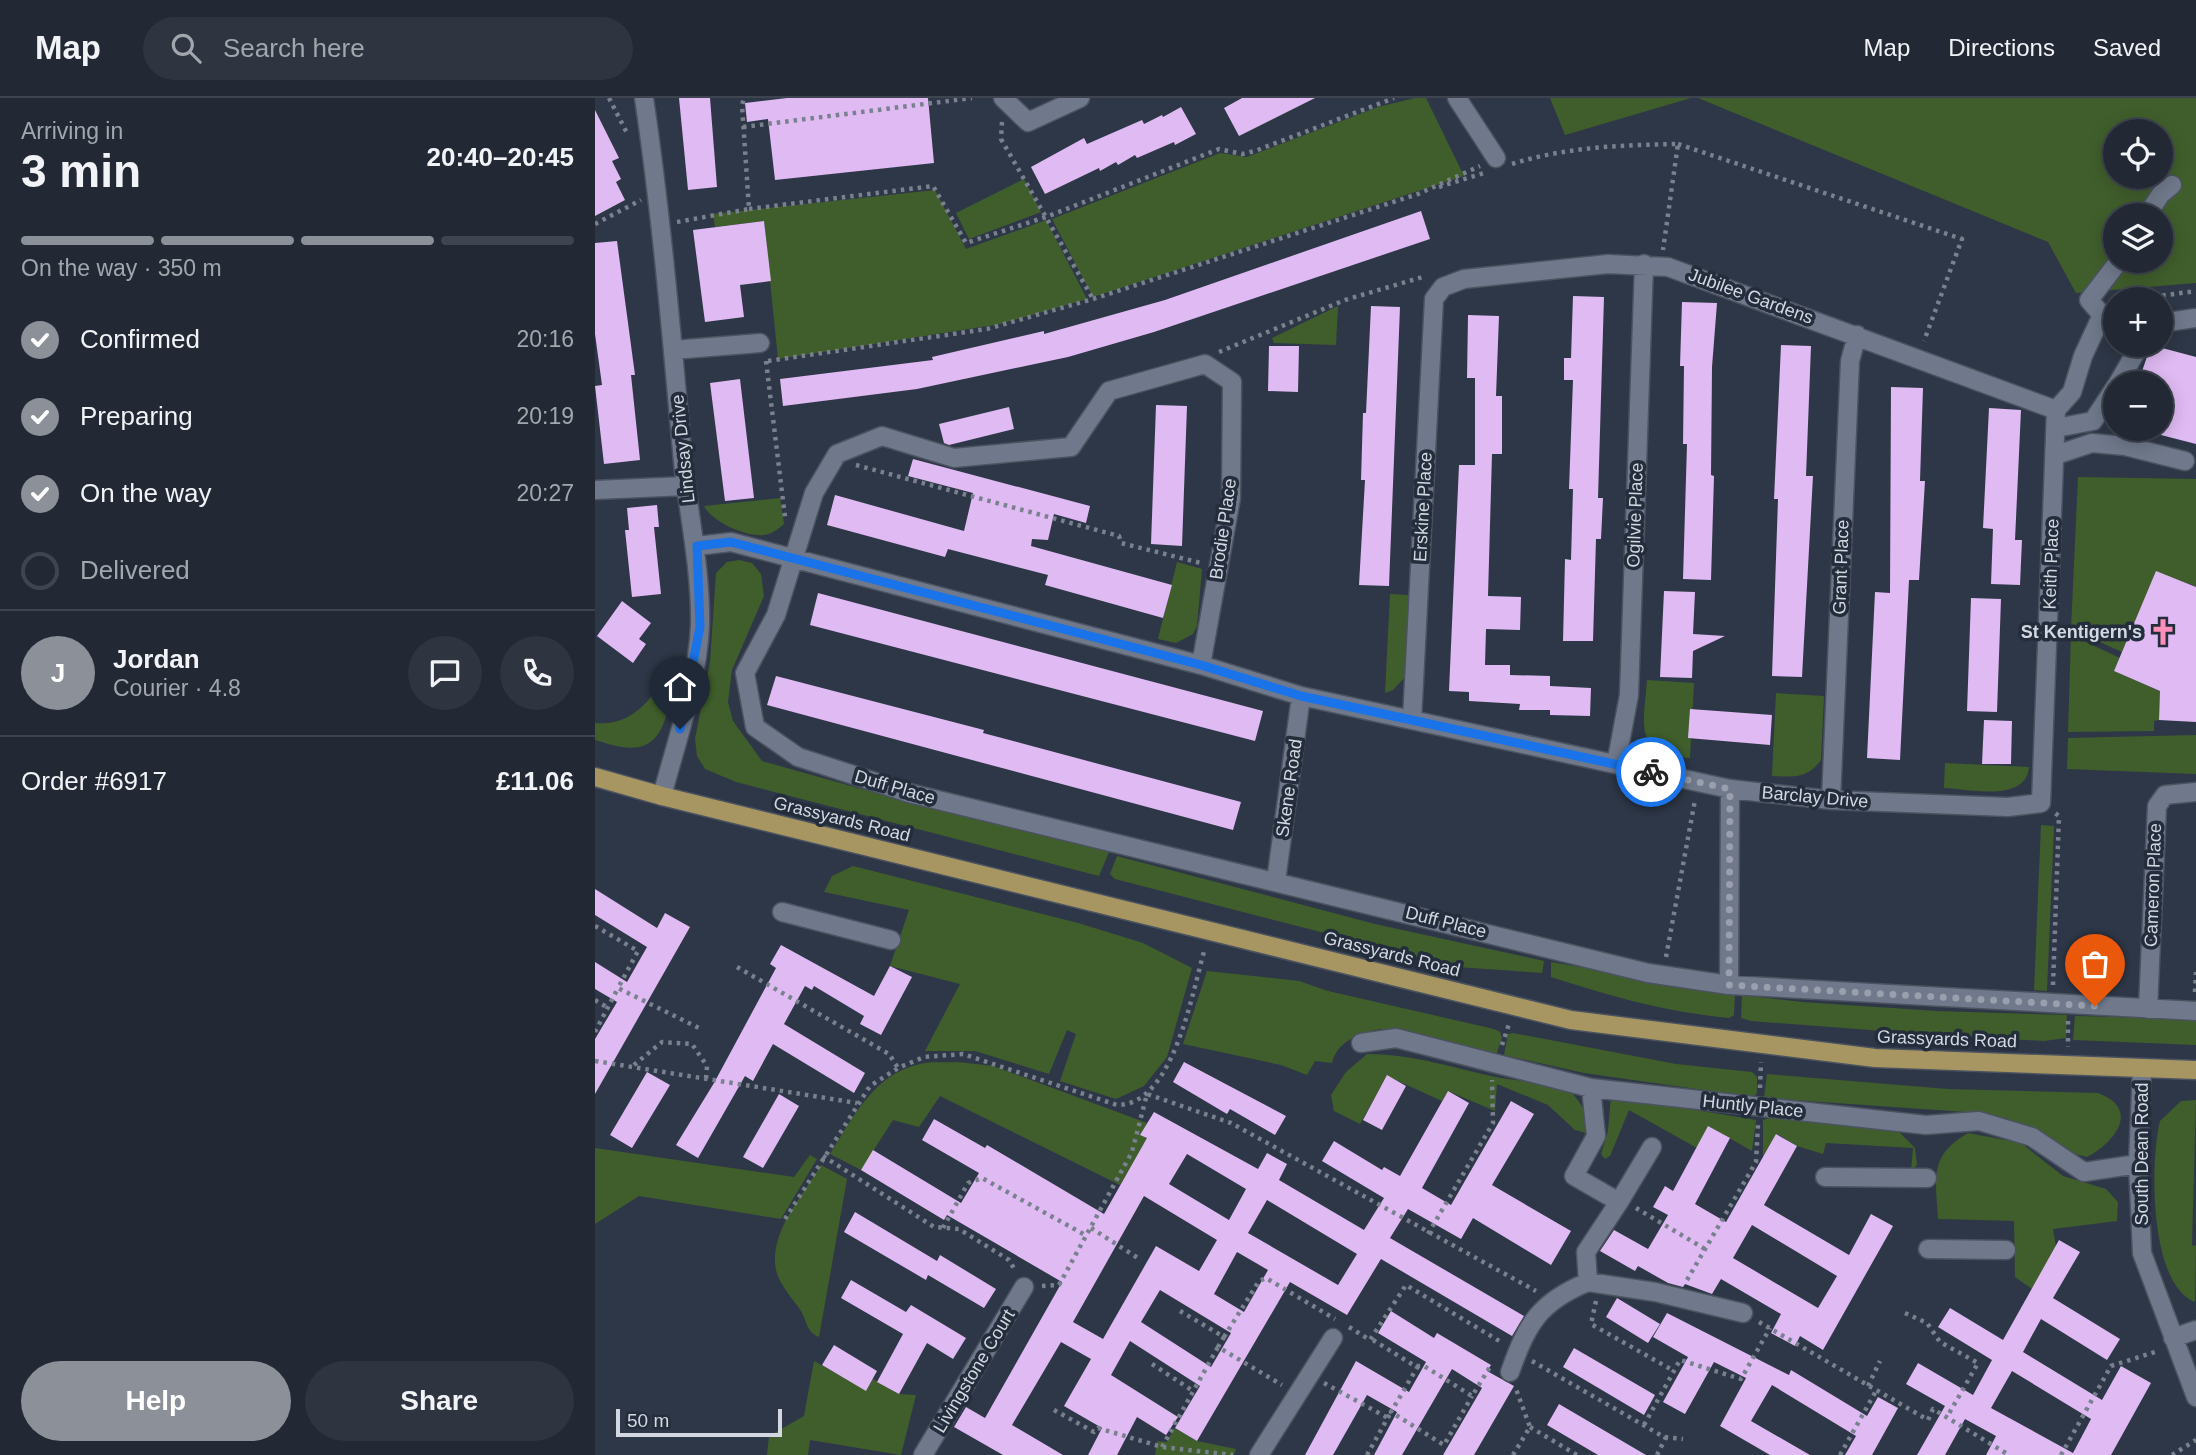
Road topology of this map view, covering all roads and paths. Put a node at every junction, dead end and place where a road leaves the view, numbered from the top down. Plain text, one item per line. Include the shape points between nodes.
1 (644, 98) edge
2 (742, 98) edge
3 (972, 98) edge
4 (1003, 98) edge
5 (1080, 98) edge
6 (1394, 98) edge
7 (1457, 98) edge
8 (743, 127) junction
9 (1678, 144) junction
10 (1497, 165) junction
11 (2169, 189) edge
12 (658, 191) junction
13 (1418, 194) junction
14 (2155, 203) edge
15 (749, 209) junction
16 (1046, 217) junction
17 (595, 224) edge
18 (661, 225) junction
19 (1644, 264) junction
20 (1662, 266) junction
21 (2110, 273) edge
22 (2196, 290) edge
23 (1436, 294) junction
24 (2173, 294) edge
25 (1093, 299) junction
26 (2196, 318) edge
27 (2173, 319) edge
28 (1857, 335) junction
29 (760, 343) dead end
30 (673, 350) junction
31 (1918, 358) junction
32 (766, 361) junction
33 (753, 363) dead end
34 (1205, 364) junction
35 (2103, 406) edge
36 (2056, 410) junction
37 (2056, 428) junction
38 (837, 454) junction
39 (2056, 455) junction
40 (2185, 461) dead end
41 (686, 486) junction
42 (595, 490) edge
43 (785, 521) dead end
44 (697, 546) junction
45 (796, 557) junction
46 (1219, 567) junction
47 (1201, 665) junction
48 (1301, 696) junction
49 (1412, 720) junction
50 (1616, 764) junction
51 (595, 777) edge
52 (1698, 782) junction
53 (1730, 789) junction
54 (2196, 793) edge
55 (662, 796) junction
56 (1831, 800) junction
57 (2041, 803) junction
58 (1276, 881) junction
59 (782, 912) dead end
60 (595, 926) edge
61 (1210, 931) junction
62 (891, 940) dead end
63 (737, 967) dead end
64 (1663, 975) junction
65 (1729, 985) junction
66 (618, 988) junction
67 (595, 1000) edge
68 (2060, 1004) junction
69 (1515, 1006) junction
70 (608, 1008) junction
71 (2148, 1009) junction
72 (2196, 1011) edge
73 (701, 1029) dead end
74 (595, 1031) edge
75 (1361, 1043) dead end
76 (1762, 1044) junction
77 (595, 1061) edge
78 (1496, 1064) junction
79 (634, 1065) dead end
80 (2069, 1065) junction
81 (2143, 1068) junction
82 (898, 1069) junction
83 (2196, 1070) edge
84 (706, 1079) junction
85 (1591, 1088) junction
86 (1147, 1094) junction
87 (857, 1103) junction
88 (1759, 1107) junction
89 (1652, 1147) dead end
90 (1293, 1150) dead end
91 (823, 1156) junction
92 (1289, 1156) junction
93 (2138, 1164) junction
94 (1825, 1177) dead end
95 (1927, 1178) dead end
96 (1619, 1202) junction
97 (785, 1219) dead end
98 (943, 1228) junction
99 (1090, 1228) junction
100 (1428, 1234) junction
101 (1087, 1236) junction
102 (1705, 1249) junction
103 (1928, 1249) dead end
104 (2006, 1250) dead end
105 (1141, 1260) dead end
106 (1593, 1283) junction
107 (1024, 1287) junction
108 (1677, 1297) junction
109 (1552, 1300) junction
110 (1180, 1311) dead end
111 (1743, 1313) joint
112 (1905, 1313) dead end
113 (1770, 1328) junction
114 (2196, 1330) edge
115 (1224, 1337) junction
116 (1333, 1338) dead end
117 (1373, 1340) dead end
118 (2174, 1342) junction
119 (1218, 1347) junction
120 (1517, 1352) junction
121 (1880, 1361) dead end
122 (1152, 1364) dead end
123 (1418, 1366) junction
124 (1674, 1371) junction
125 (1510, 1372) junction
126 (1309, 1375) junction
127 (1868, 1386) junction
128 (1193, 1391) junction
129 (1876, 1391) junction
130 (1298, 1394) junction
131 (1472, 1396) junction
132 (2196, 1398) edge
133 (1054, 1410) dead end
134 (1391, 1412) junction
135 (1947, 1417) junction
136 (1388, 1418) junction
137 (1644, 1425) junction
138 (1531, 1427) junction
139 (1666, 1437) junction
140 (1683, 1439) dead end
141 (2196, 1440) edge
142 (1162, 1447) junction
143 (923, 1455) edge
144 (1233, 1455) edge
145 (1259, 1455) edge
146 (1367, 1455) edge
147 (1513, 1455) edge
148 (1577, 1455) edge
149 (1657, 1455) edge
150 (1840, 1455) edge
151 (2008, 1455) edge
152 (2061, 1455) edge
153 (2172, 1455) edge

1 - 12 street, Lindsay Drive
2 - 8 path
3 - 8 path
4 - 5 street via 1028,122
4 - 16 path via 1001,139
6 - 16 path via 1255,151 1219,149
7 - 10 street
8 - 15 path
9 - 10 path via 1552,153
9 - 20 path
9 - 31 path via 1962,239
10 - 13 path
10 - 13 path
11 - 14 street
12 - 17 path
12 - 18 street, Lindsay Drive
13 - 25 path
15 - 16 path via 933,186 966,243
15 - 18 path
16 - 25 path
18 - 30 street, Lindsay Drive
19 - 20 street, Jubilee Gardens
19 - 23 street, Jubilee Gardens via 1464,279
19 - 50 street, Ogilvie Place via 1629,695
20 - 28 street, Jubilee Gardens
21 - 36 street via 2089,300 2102,315 2072,392
22 - 24 path
23 - 34 path via 1426,275 1345,300 1224,347
23 - 49 street, Erskine Place
25 - 32 path via 986,329
26 - 27 street
28 - 31 street, Jubilee Gardens
28 - 56 street, Grant Place via 1850,361
29 - 30 street
30 - 41 street, Lindsay Drive
31 - 36 street, Jubilee Gardens
32 - 33 path
32 - 43 path
34 - 38 street via 1109,391 1072,447 954,458 882,436
34 - 46 street, Brodie Place via 1232,382 1231,498
35 - 37 street via 2093,421
36 - 37 street, Keith Place
37 - 39 street, Keith Place
38 - 45 street, Duff Place via 814,492
38 - 46 path via 865,470 1119,536 1121,544
39 - 40 street via 2092,443
39 - 57 street, Keith Place
41 - 42 street
41 - 44 street, Lindsay Drive
44 - 45 street, Barclay Drive via 731,542
44 - 55 street, Lindsay Drive via 700,627 686,706
45 - 47 street, Barclay Drive
45 - 58 street, Duff Place via 776,615 745,673 755,727 799,757 909,793
46 - 47 street, Brodie Place
47 - 48 street, Barclay Drive
48 - 49 street, Barclay Drive
48 - 58 street, Skene Road
49 - 50 street, Barclay Drive
50 - 52 street, Barclay Drive
51 - 55 main road, Grassyards Road
52 - 53 street, Barclay Drive
52 - 64 path
53 - 56 street, Barclay Drive
53 - 65 street
54 - 71 street, Cameron Place via 2165,795 2157,806
55 - 61 main road, Grassyards Road
56 - 57 street, Barclay Drive via 2008,807
57 - 68 path via 2059,816
58 - 64 street, Duff Place
59 - 62 street
60 - 66 path via 638,951
61 - 69 main road, Grassyards Road
61 - 86 path via 1165,1073
63 - 82 path via 889,1054
64 - 65 street, Duff Place
65 - 68 street, Duff Place
66 - 70 path
66 - 73 path
67 - 70 path
68 - 71 street, Duff Place
68 - 80 path
69 - 76 main road, Grassyards Road via 1571,1020
69 - 78 path
70 - 74 path
71 - 72 street, Duff Place
75 - 78 street, Huntly Place via 1396,1038
76 - 80 main road, Grassyards Road via 1875,1058
76 - 88 path
77 - 84 path
78 - 85 street, Huntly Place
78 - 100 path via 1490,1088 1493,1123
79 - 84 path via 662,1042 692,1044 707,1066
80 - 81 main road, Grassyards Road
81 - 83 main road, Grassyards Road
81 - 93 street, South Dean Road
82 - 86 path via 924,1058 963,1055 1117,1105 1131,1105
82 - 87 path via 870,1086
84 - 87 path
85 - 88 street, Huntly Place
85 - 96 street via 1596,1136 1574,1176
86 - 92 path via 1231,1123
86 - 99 path via 1132,1152
87 - 91 path
88 - 93 street, Huntly Place via 1927,1125 1979,1121 2032,1137 2084,1172
88 - 102 path via 1756,1162
89 - 96 street
90 - 92 path
91 - 97 path
91 - 98 path via 934,1227
92 - 100 path
93 - 118 street, South Dean Road via 2142,1253
94 - 95 street
96 - 102 path
96 - 106 street via 1586,1252
98 - 101 path via 968,1183 982,1178
98 - 107 path via 958,1229 1009,1260
99 - 101 path
99 - 105 path
100 - 109 path
101 - 107 path via 1059,1285
102 - 108 path
103 - 104 street
106 - 108 street
106 - 109 street
106 - 124 path via 1591,1324
107 - 143 street, Livingstone Court
108 - 111 street
109 - 120 street via 1537,1315
110 - 115 path
111 - 113 path
112 - 135 path via 1927,1323 1940,1342 1977,1363
113 - 124 path via 1741,1380 1680,1360
113 - 127 path
114 - 118 street
115 - 119 path
115 - 120 path via 1259,1281 1266,1278 1370,1340 1406,1285
116 - 126 street
117 - 123 path
118 - 132 street, South Dean Road
118 - 152 path via 2111,1366
119 - 128 path
119 - 130 path
120 - 125 street
120 - 137 path
121 - 127 path
122 - 128 path
123 - 131 path
123 - 134 path
124 - 137 path
125 - 131 path via 1491,1365
125 - 138 path
126 - 130 street
126 - 136 path
127 - 129 path
128 - 142 path
129 - 135 path via 1928,1420 1933,1409
129 - 150 path
130 - 145 street
131 - 134 path via 1444,1445
133 - 142 path via 1094,1432 1098,1428
134 - 136 path
135 - 151 path
136 - 146 path
137 - 139 path
138 - 147 path
138 - 148 path
139 - 140 path
139 - 149 path
141 - 153 path
142 - 144 path

